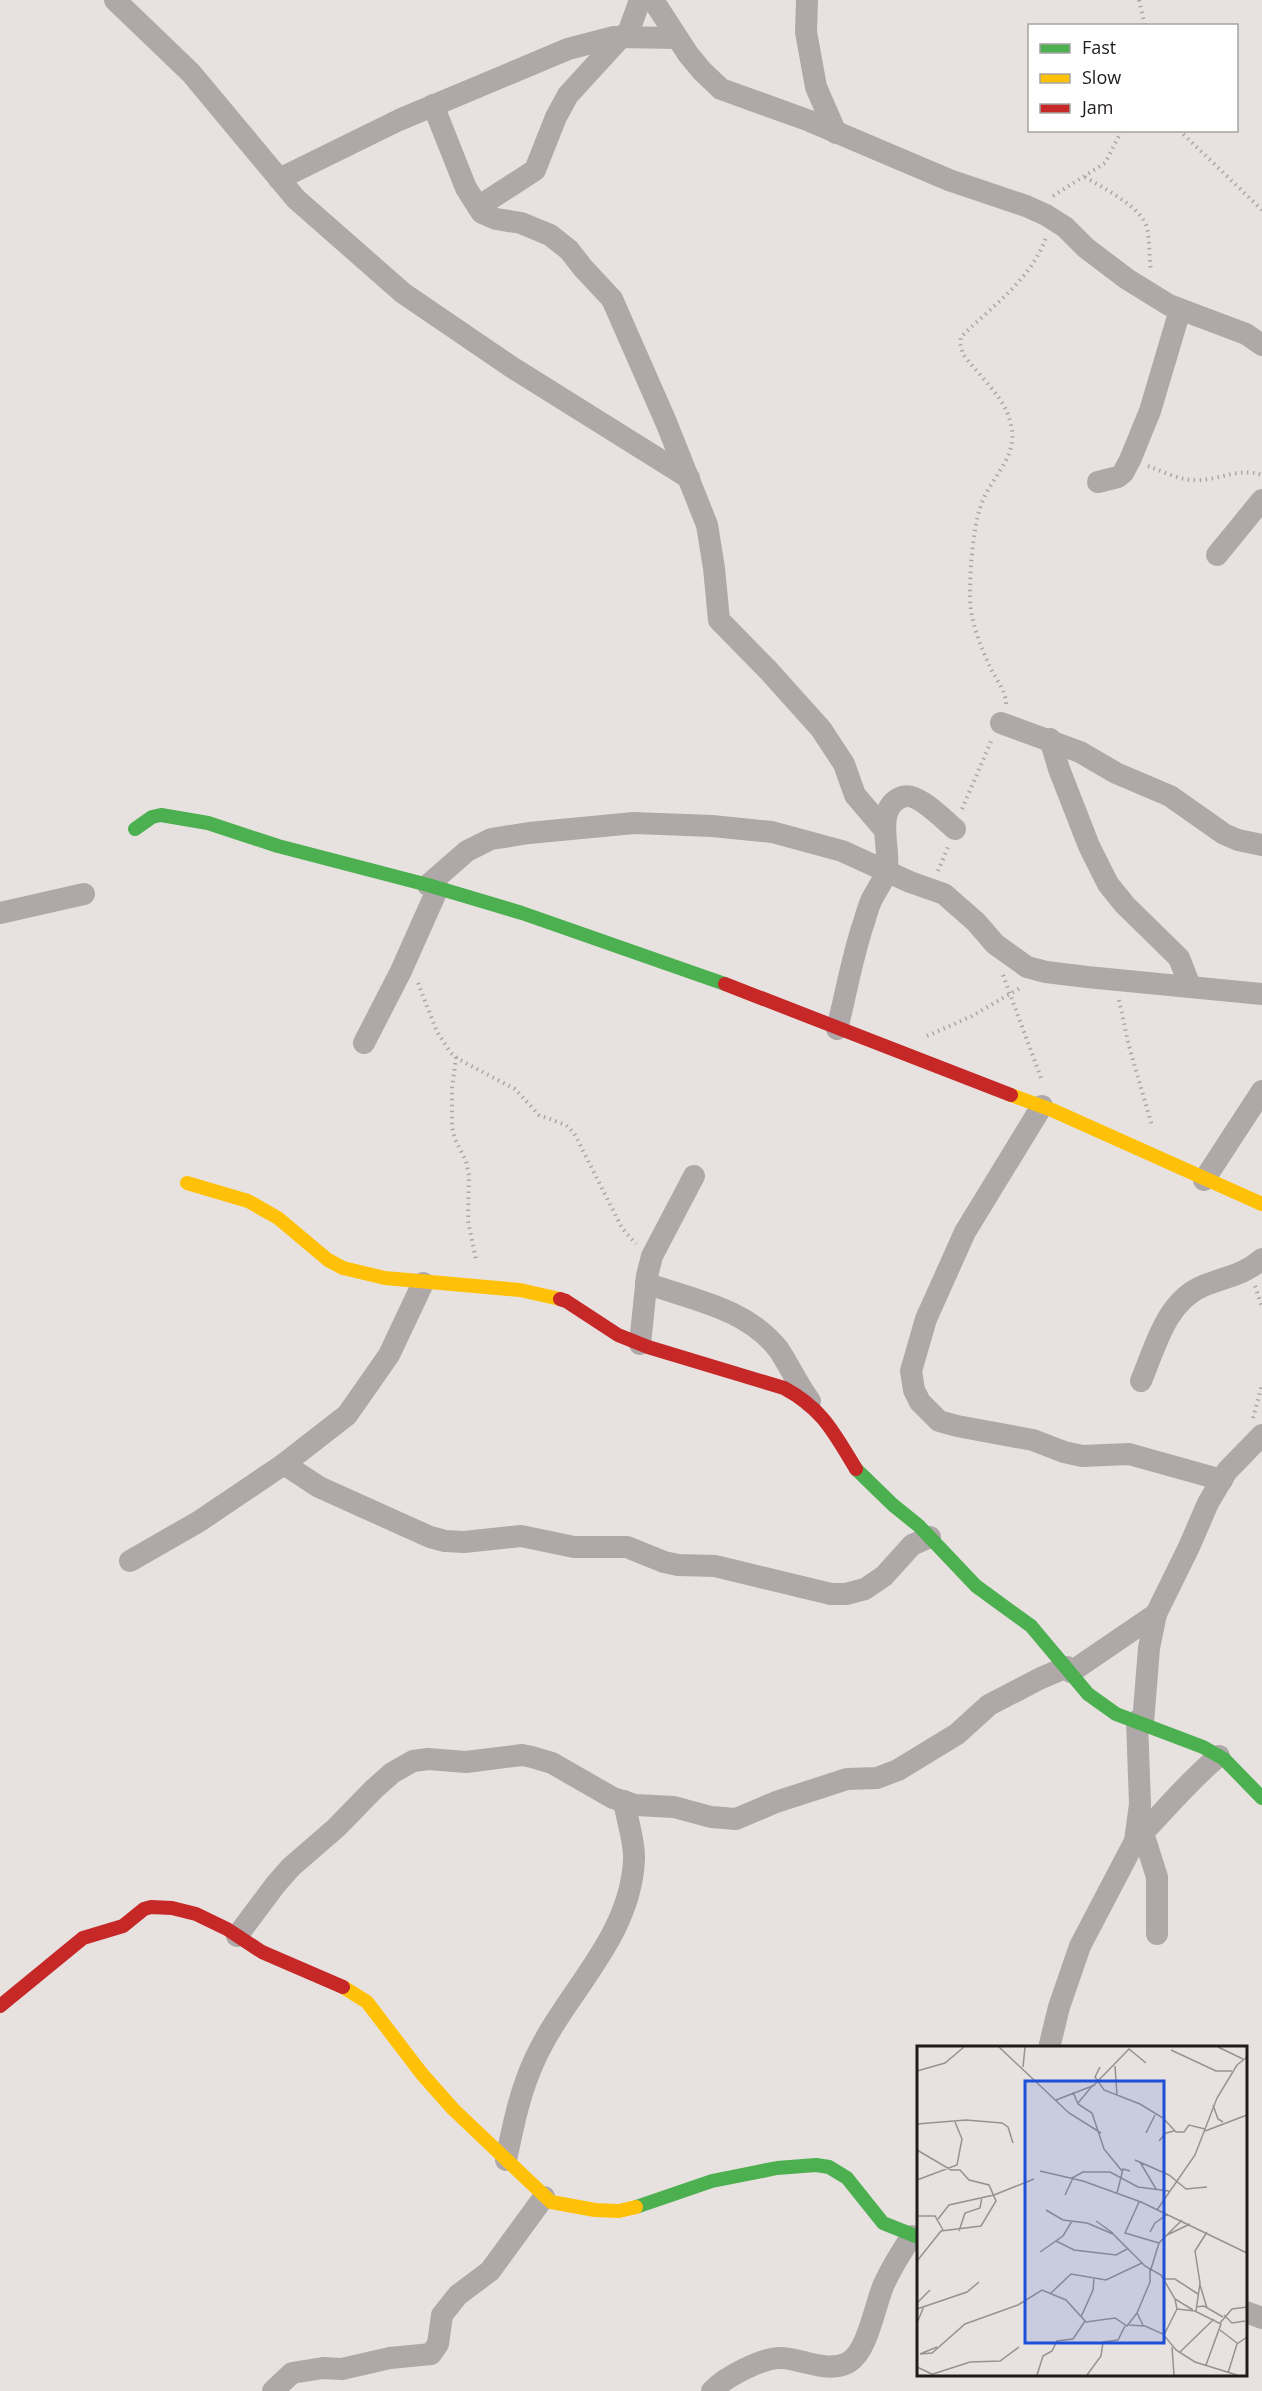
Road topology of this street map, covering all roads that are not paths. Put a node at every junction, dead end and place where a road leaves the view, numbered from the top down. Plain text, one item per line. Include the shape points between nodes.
1 (115, 0) edge
2 (640, 0) edge
3 (653, 0) edge
4 (807, 0) edge
5 (625, 36) junction
6 (677, 38) junction
7 (433, 105) junction
8 (836, 133) junction
9 (279, 180) junction
10 (478, 207) junction
11 (1180, 310) junction
12 (1262, 345) edge
13 (689, 478) junction
14 (1098, 482) dead end
15 (1262, 500) edge
16 (1217, 555) dead end
17 (1000, 723) road end
18 (1050, 739) junction
19 (135, 829) dead end
20 (884, 829) junction
21 (955, 829) road end
22 (1262, 845) edge
23 (887, 871) junction
24 (433, 886) junction
25 (84, 894) dead end
26 (0, 914) edge
27 (1190, 986) junction
28 (1262, 994) edge
29 (837, 1029) junction
30 (364, 1043) dead end
31 (1262, 1090) edge
32 (1047, 1108) junction
33 (694, 1176) dead end
34 (1204, 1180) junction
35 (187, 1183) dead end
36 (1262, 1204) edge
37 (1262, 1259) edge
38 (646, 1282) junction
39 (423, 1283) junction
40 (640, 1344) junction
41 (1141, 1382) dead end
42 (814, 1407) junction
43 (1262, 1435) edge
44 (284, 1464) junction
45 (1222, 1480) junction
46 (930, 1537) junction
47 (130, 1561) dead end
48 (1156, 1614) junction
49 (1069, 1670) junction
50 (1140, 1722) junction
51 (1219, 1756) junction
52 (1262, 1798) edge
53 (624, 1802) junction
54 (1139, 1837) junction
55 (1157, 1934) dead end
56 (237, 1936) junction
57 (0, 2006) edge
58 (1049, 2046) edge
59 (506, 2160) junction
60 (544, 2197) junction
61 (915, 2236) edge
62 (1247, 2313) edge
63 (1262, 2318) edge
64 (273, 2391) edge
65 (712, 2391) edge

1 - 9 street via 191,73
2 - 5 street
3 - 6 street
4 - 8 street via 806,32 816,87
5 - 6 street
5 - 7 street via 568,49
5 - 10 street via 568,95 535,170
6 - 8 street via 702,71 721,88
7 - 9 street
7 - 10 street via 466,189
8 - 11 street via 1045,216 1065,227 1127,279
9 - 13 street via 296,200 403,293 510,366
10 - 13 street via 496,219 521,224 561,242 612,299
11 - 12 street via 1246,334
11 - 14 street via 1150,411 1130,460 1118,477
13 - 20 street via 707,525 719,620 821,729 844,764 855,795
15 - 16 street
17 - 18 street
18 - 22 street via 1170,796 1224,834
18 - 27 street via 1104,878 1179,958
19 - 24 street via 161,815 187,819
20 - 21 street via 896,801 910,796
20 - 23 street
23 - 24 street via 842,851 772,832 634,823 491,839 467,851
23 - 27 street via 932,888 956,903 1009,956 1027,967
23 - 29 street via 861,929
24 - 29 street via 636,952
24 - 30 street via 407,957
25 - 26 street
27 - 28 street
29 - 32 street
31 - 34 street
32 - 34 street
32 - 45 street via 965,1232 926,1318 911,1371 914,1390 939,1421 1033,1440 1083,1456 1129,1454
33 - 38 street via 652,1256
34 - 36 street
35 - 39 street via 248,1201 278,1218 343,1268
37 - 41 street via 1243,1273 1186,1295 1177,1304
38 - 40 street
38 - 42 street via 730,1311 752,1325 777,1348
39 - 40 street via 520,1290 566,1301
39 - 44 street via 390,1355 347,1415
40 - 42 street via 784,1388
42 - 46 street via 856,1469
43 - 45 street
44 - 46 street via 320,1487 445,1541 521,1536 574,1547 619,1546 678,1565 715,1566 831,1594 865,1589 884,1576 912,1545
44 - 47 street via 198,1522
45 - 48 street
46 - 49 street via 976,1586 1031,1626
48 - 49 street
48 - 50 street
49 - 50 street via 1088,1694 1116,1714
49 - 53 street via 1041,1678 989,1705 948,1740 878,1778 847,1779 776,1802 736,1820
50 - 51 street
50 - 54 street
51 - 52 street
51 - 54 street via 1194,1777
53 - 56 street via 552,1763 522,1755 466,1762 413,1761 392,1773 291,1867
53 - 59 street via 634,1858 622,1915 602,1954 535,2058 516,2113
54 - 55 street via 1157,1877
54 - 58 street via 1080,1946
56 - 57 street via 196,1914 172,1908 144,1909 123,1926 83,1938
56 - 59 street via 262,1952 352,1991 367,2002 422,2074
59 - 60 street
60 - 61 street via 571,2207 619,2211 742,2174 803,2165 829,2167 847,2178 883,2223
60 - 64 street via 490,2271 458,2295 442,2315 438,2344 431,2354 292,2373
61 - 65 street via 896,2260 859,2353 849,2363 818,2365 769,2359
62 - 63 street

